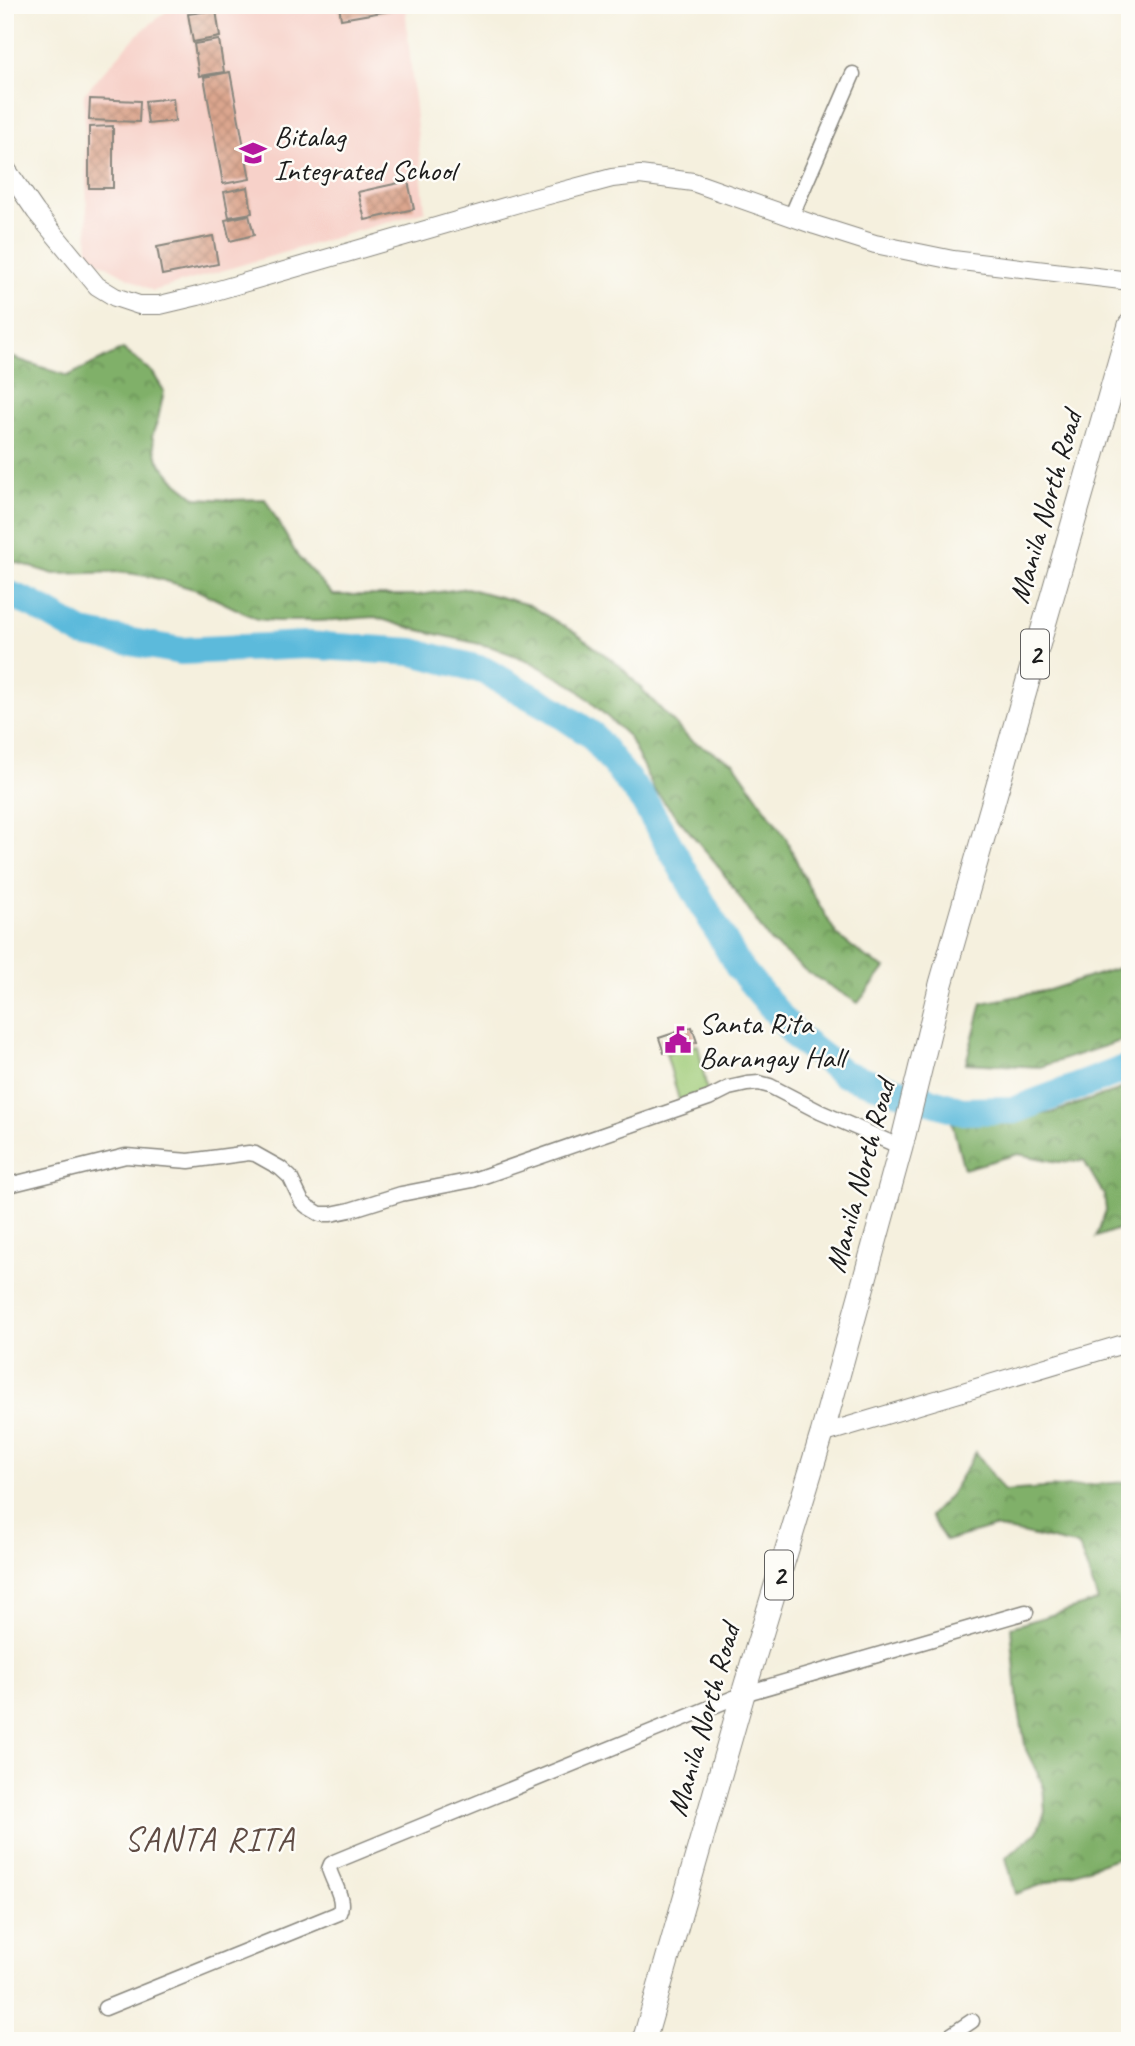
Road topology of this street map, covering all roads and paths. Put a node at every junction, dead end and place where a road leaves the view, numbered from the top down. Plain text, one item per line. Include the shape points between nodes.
1 (853, 74) dead end
2 (5, 167) edge
3 (791, 217) junction
4 (1130, 281) edge
5 (1130, 325) edge
6 (901, 1147) junction
7 (5, 1186) edge
8 (1130, 1342) edge
9 (822, 1434) junction
10 (1026, 1612) dead end
11 (743, 1694) junction
12 (105, 2008) dead end
13 (972, 2021) dead end
14 (644, 2041) edge
15 (942, 2041) edge

1 - 3 street
2 - 3 street via 97,286 139,305 198,296 612,178 640,175 693,182
3 - 4 street via 875,244 953,260
5 - 6 highway, Manila North Road / 2 via 941,984
6 - 7 street via 759,1083 729,1088 473,1180 331,1214 308,1207 290,1177 249,1153 189,1161 126,1156
6 - 9 highway, Manila North Road / 2
8 - 9 street
9 - 11 highway, Manila North Road / 2
10 - 11 street
11 - 12 street via 336,1861 330,1869 341,1903 339,1913
11 - 14 highway, Manila North Road / 2
13 - 15 street

